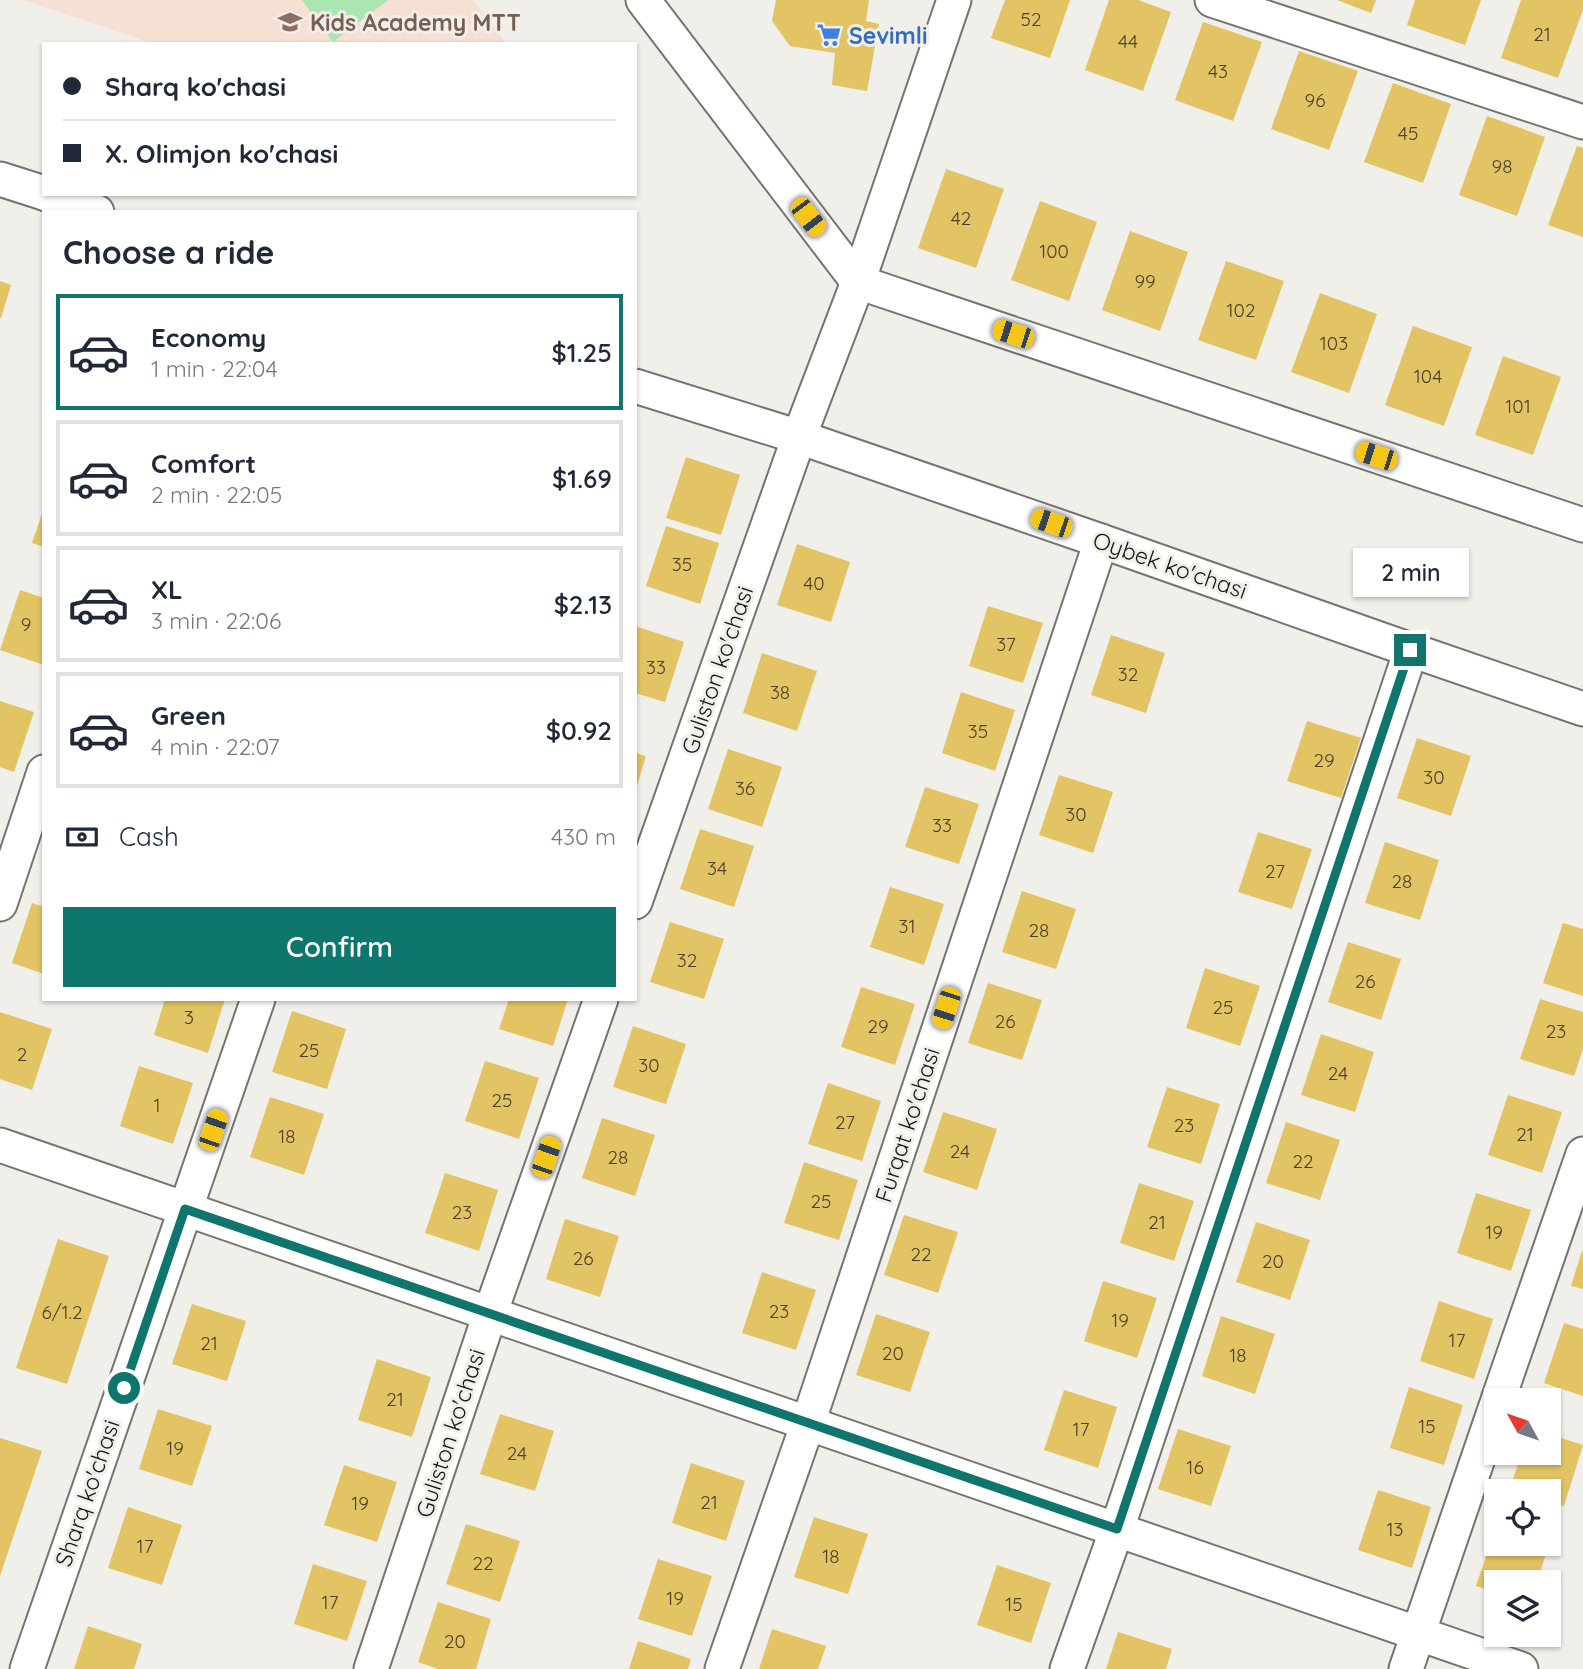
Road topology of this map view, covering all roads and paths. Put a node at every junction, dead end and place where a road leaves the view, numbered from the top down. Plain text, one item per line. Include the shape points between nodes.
1 (643, 0) edge
2 (954, 0) edge
3 (1212, 0) edge
4 (1583, 122) edge
5 (0, 178) edge
6 (42, 193) edge
7 (51, 196) edge
8 (91, 210) edge
9 (858, 282) junction
10 (637, 387) edge
11 (799, 437) junction
12 (1583, 525) edge
13 (1101, 541) junction
14 (1410, 650) junction
15 (1583, 709) edge
16 (42, 778) edge
17 (637, 896) edge
18 (0, 904) edge
19 (257, 1001) edge
20 (600, 1001) edge
21 (0, 1145) edge
22 (1583, 1154) edge
23 (185, 1209) junction
24 (490, 1314) junction
25 (1502, 1388) edge
26 (808, 1423) junction
27 (1484, 1441) edge
28 (1117, 1529) junction
29 (1418, 1633) junction
30 (27, 1669) edge
31 (371, 1669) edge
32 (722, 1669) edge
33 (1067, 1669) edge
34 (1406, 1669) edge
35 (1521, 1669) edge

1 - 9 street
2 - 9 street, Guliston ko'chasi
3 - 4 street
5 - 6 street
7 - 8 street
9 - 11 street, Guliston ko'chasi
9 - 12 street
10 - 11 street, Oybek ko'chasi
11 - 13 street, Oybek ko'chasi
11 - 17 street, Guliston ko'chasi
13 - 14 street, Oybek ko'chasi
13 - 26 street, Furqat ko'chasi
14 - 15 street, Oybek ko'chasi
14 - 28 street
16 - 18 street
19 - 23 street, Sharq ko'chasi
20 - 24 street, Guliston ko'chasi
21 - 23 street
22 - 25 street
23 - 24 street
23 - 30 street, Sharq ko'chasi
24 - 26 street
24 - 31 street, Guliston ko'chasi
26 - 28 street
26 - 32 street, Furqat ko'chasi
27 - 29 street
28 - 29 street
28 - 33 street
29 - 34 street
29 - 35 street

